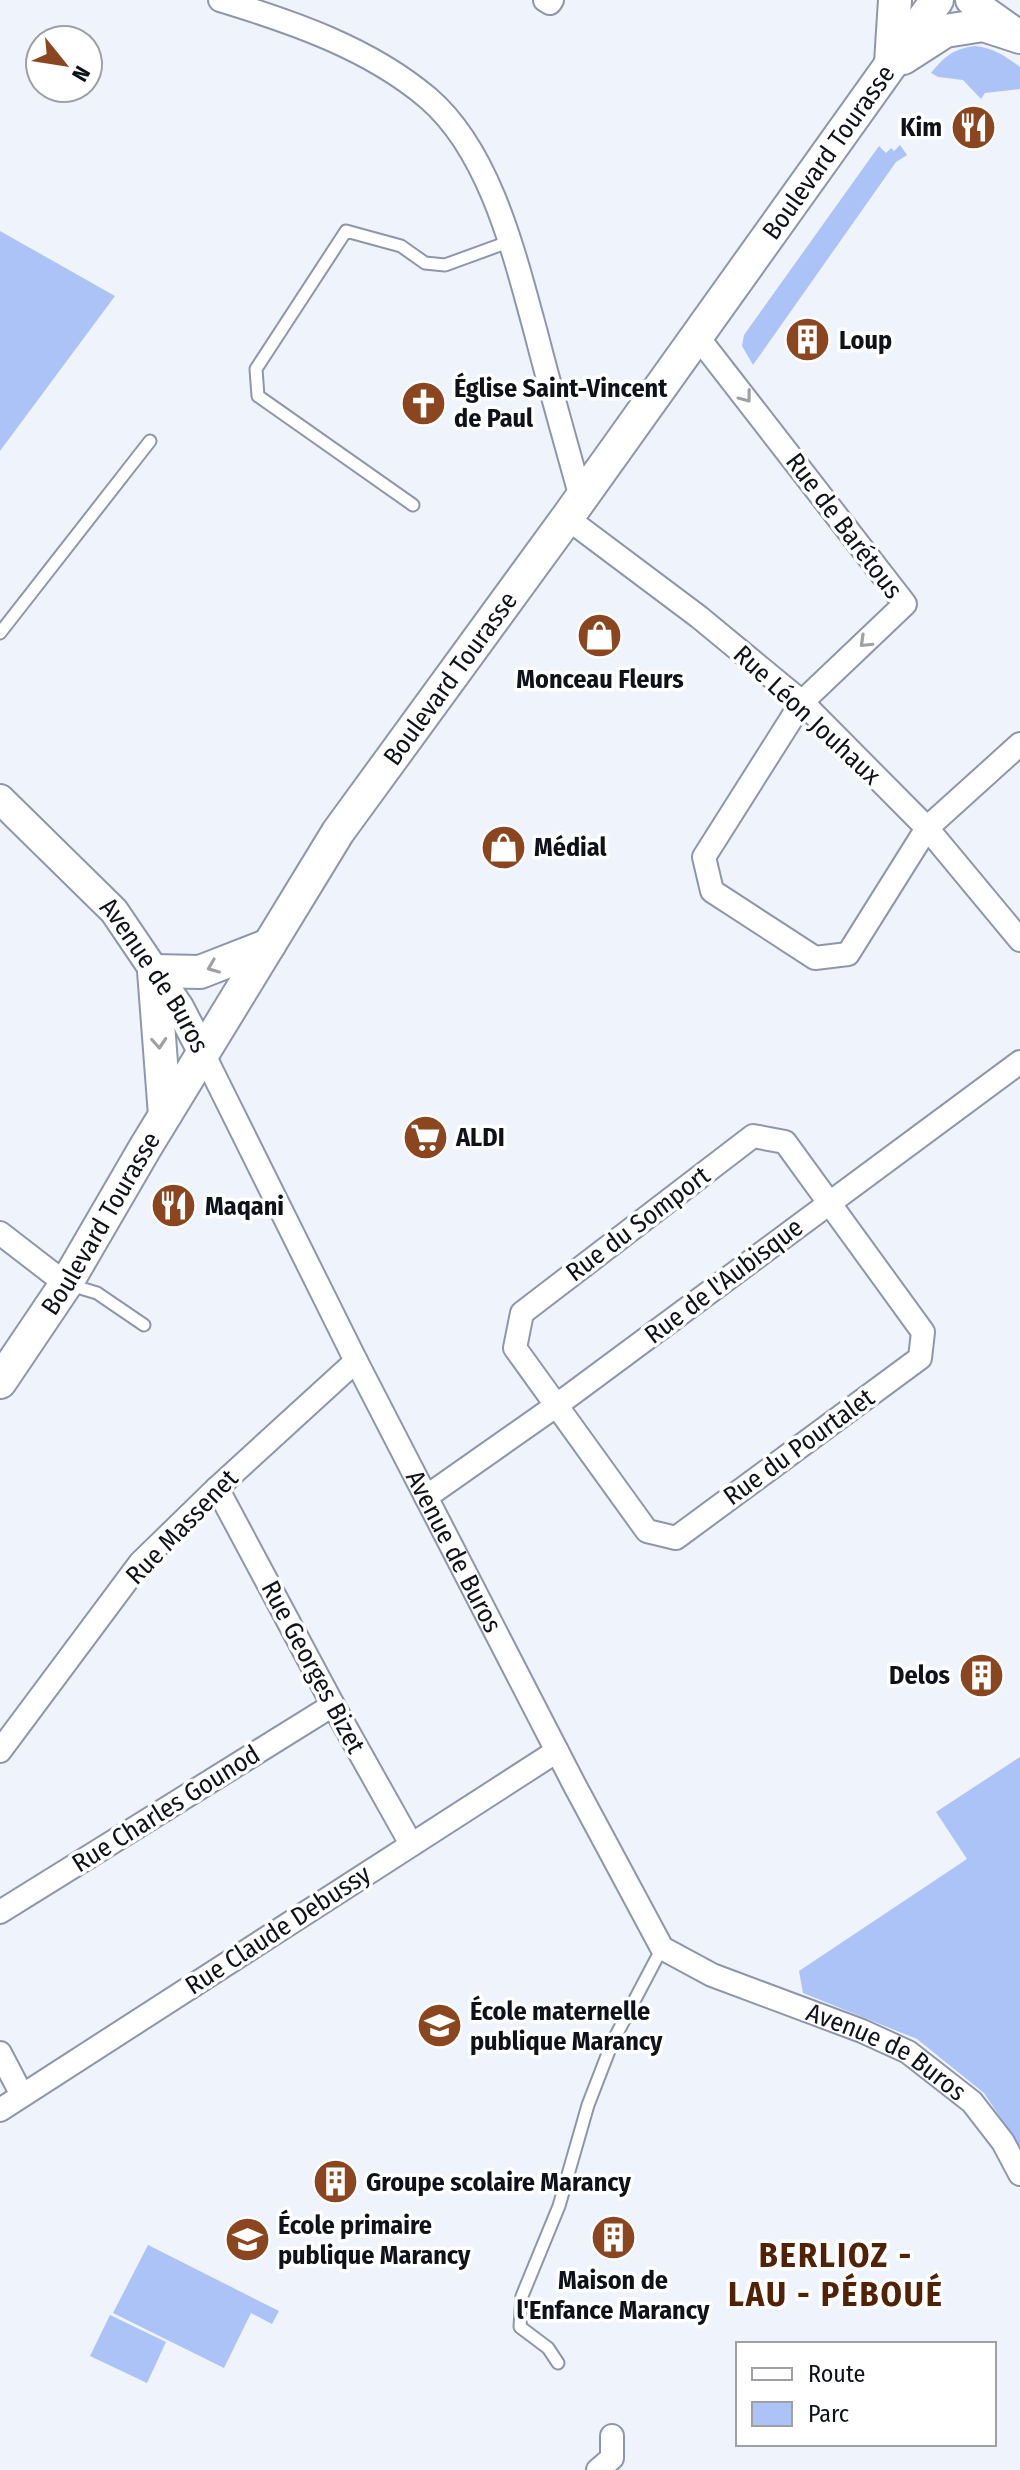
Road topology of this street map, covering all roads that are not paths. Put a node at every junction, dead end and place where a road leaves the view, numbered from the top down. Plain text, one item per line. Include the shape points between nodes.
1 (220, 0) edge
2 (545, 0) edge
3 (552, 0) edge
4 (895, 0) edge
5 (937, 0) edge
6 (970, 0) edge
7 (1020, 36) edge
8 (890, 66) junction
9 (511, 241) junction
10 (697, 336) junction
11 (150, 441) dead end
12 (413, 505) dead end
13 (574, 508) junction
14 (0, 633) edge
15 (802, 702) junction
16 (1020, 744) edge
17 (0, 799) edge
18 (927, 828) junction
19 (1020, 940) edge
20 (269, 945) junction
21 (154, 971) junction
22 (203, 1053) junction
23 (1020, 1062) edge
24 (165, 1115) junction
25 (828, 1202) junction
26 (0, 1233) edge
27 (66, 1284) junction
28 (144, 1325) dead end
29 (356, 1361) junction
30 (0, 1382) edge
31 (557, 1405) junction
32 (217, 1488) junction
33 (426, 1497) junction
34 (333, 1705) junction
35 (0, 1751) edge
36 (557, 1751) junction
37 (411, 1844) junction
38 (0, 1912) edge
39 (662, 1948) junction
40 (0, 2053) edge
41 (22, 2095) junction
42 (0, 2110) edge
43 (1020, 2174) edge
44 (558, 2363) dead end
45 (612, 2436) dead end
46 (598, 2470) edge

1 - 9 street via 297,24 387,68 430,100 469,145
2 - 3 street
4 - 8 main road
5 - 8 main road, Boulevard Tourasse
6 - 7 street
7 - 8 main road via 983,25 945,31
8 - 10 main road, Boulevard Tourasse
9 - 12 lane via 445,265 425,263 401,246 346,231 256,369 258,396
9 - 13 street
10 - 13 main road, Boulevard Tourasse
10 -> 15 street, Rue de Barétous via 905,604
11 - 14 lane
13 - 15 street, Rue Léon Jouhaux
13 - 20 main road, Boulevard Tourasse via 338,832
15 - 18 street, Rue Léon Jouhaux
15 - 18 street via 704,857 712,891 815,958 848,954
16 - 18 street
17 - 21 street, Avenue de Buros via 114,911
18 - 19 street, Rue Léon Jouhaux
20 -> 21 main road via 200,972
20 - 22 main road, Boulevard Tourasse
21 - 22 street, Avenue de Buros
21 -> 24 main road
22 - 24 main road, Boulevard Tourasse
22 - 29 street, Avenue de Buros
23 - 25 street, Rue de l'Aubisque
24 - 27 main road, Boulevard Tourasse
25 - 31 street, Rue de l'Aubisque
25 - 31 street, Rue du Somport via 785,1142 753,1136 522,1313 515,1348
25 - 31 street, Rue du Pourtalet via 923,1332 920,1358 907,1368 676,1538 647,1531
26 - 27 street
27 - 28 lane via 97,1293
27 - 30 main road, Boulevard Tourasse
29 - 32 street, Rue Massenet
29 - 33 street, Avenue de Buros
31 - 33 street, Rue de l'Aubisque
32 - 34 street, Rue Georges Bizet
32 - 35 street, Rue Massenet via 140,1563
33 - 36 street, Avenue de Buros
34 - 37 street, Rue Georges Bizet
34 - 38 street, Rue Charles Gounod
36 - 37 street, Rue Claude Debussy
36 - 39 street, Avenue de Buros
37 - 41 street, Rue Claude Debussy
39 - 43 street, Avenue de Buros via 712,1975 908,2052 972,2102
39 - 44 lane via 612,2043 559,2206 522,2296 520,2327 548,2348
40 - 41 street
41 - 42 street, Rue Claude Debussy
45 - 46 street via 612,2458

